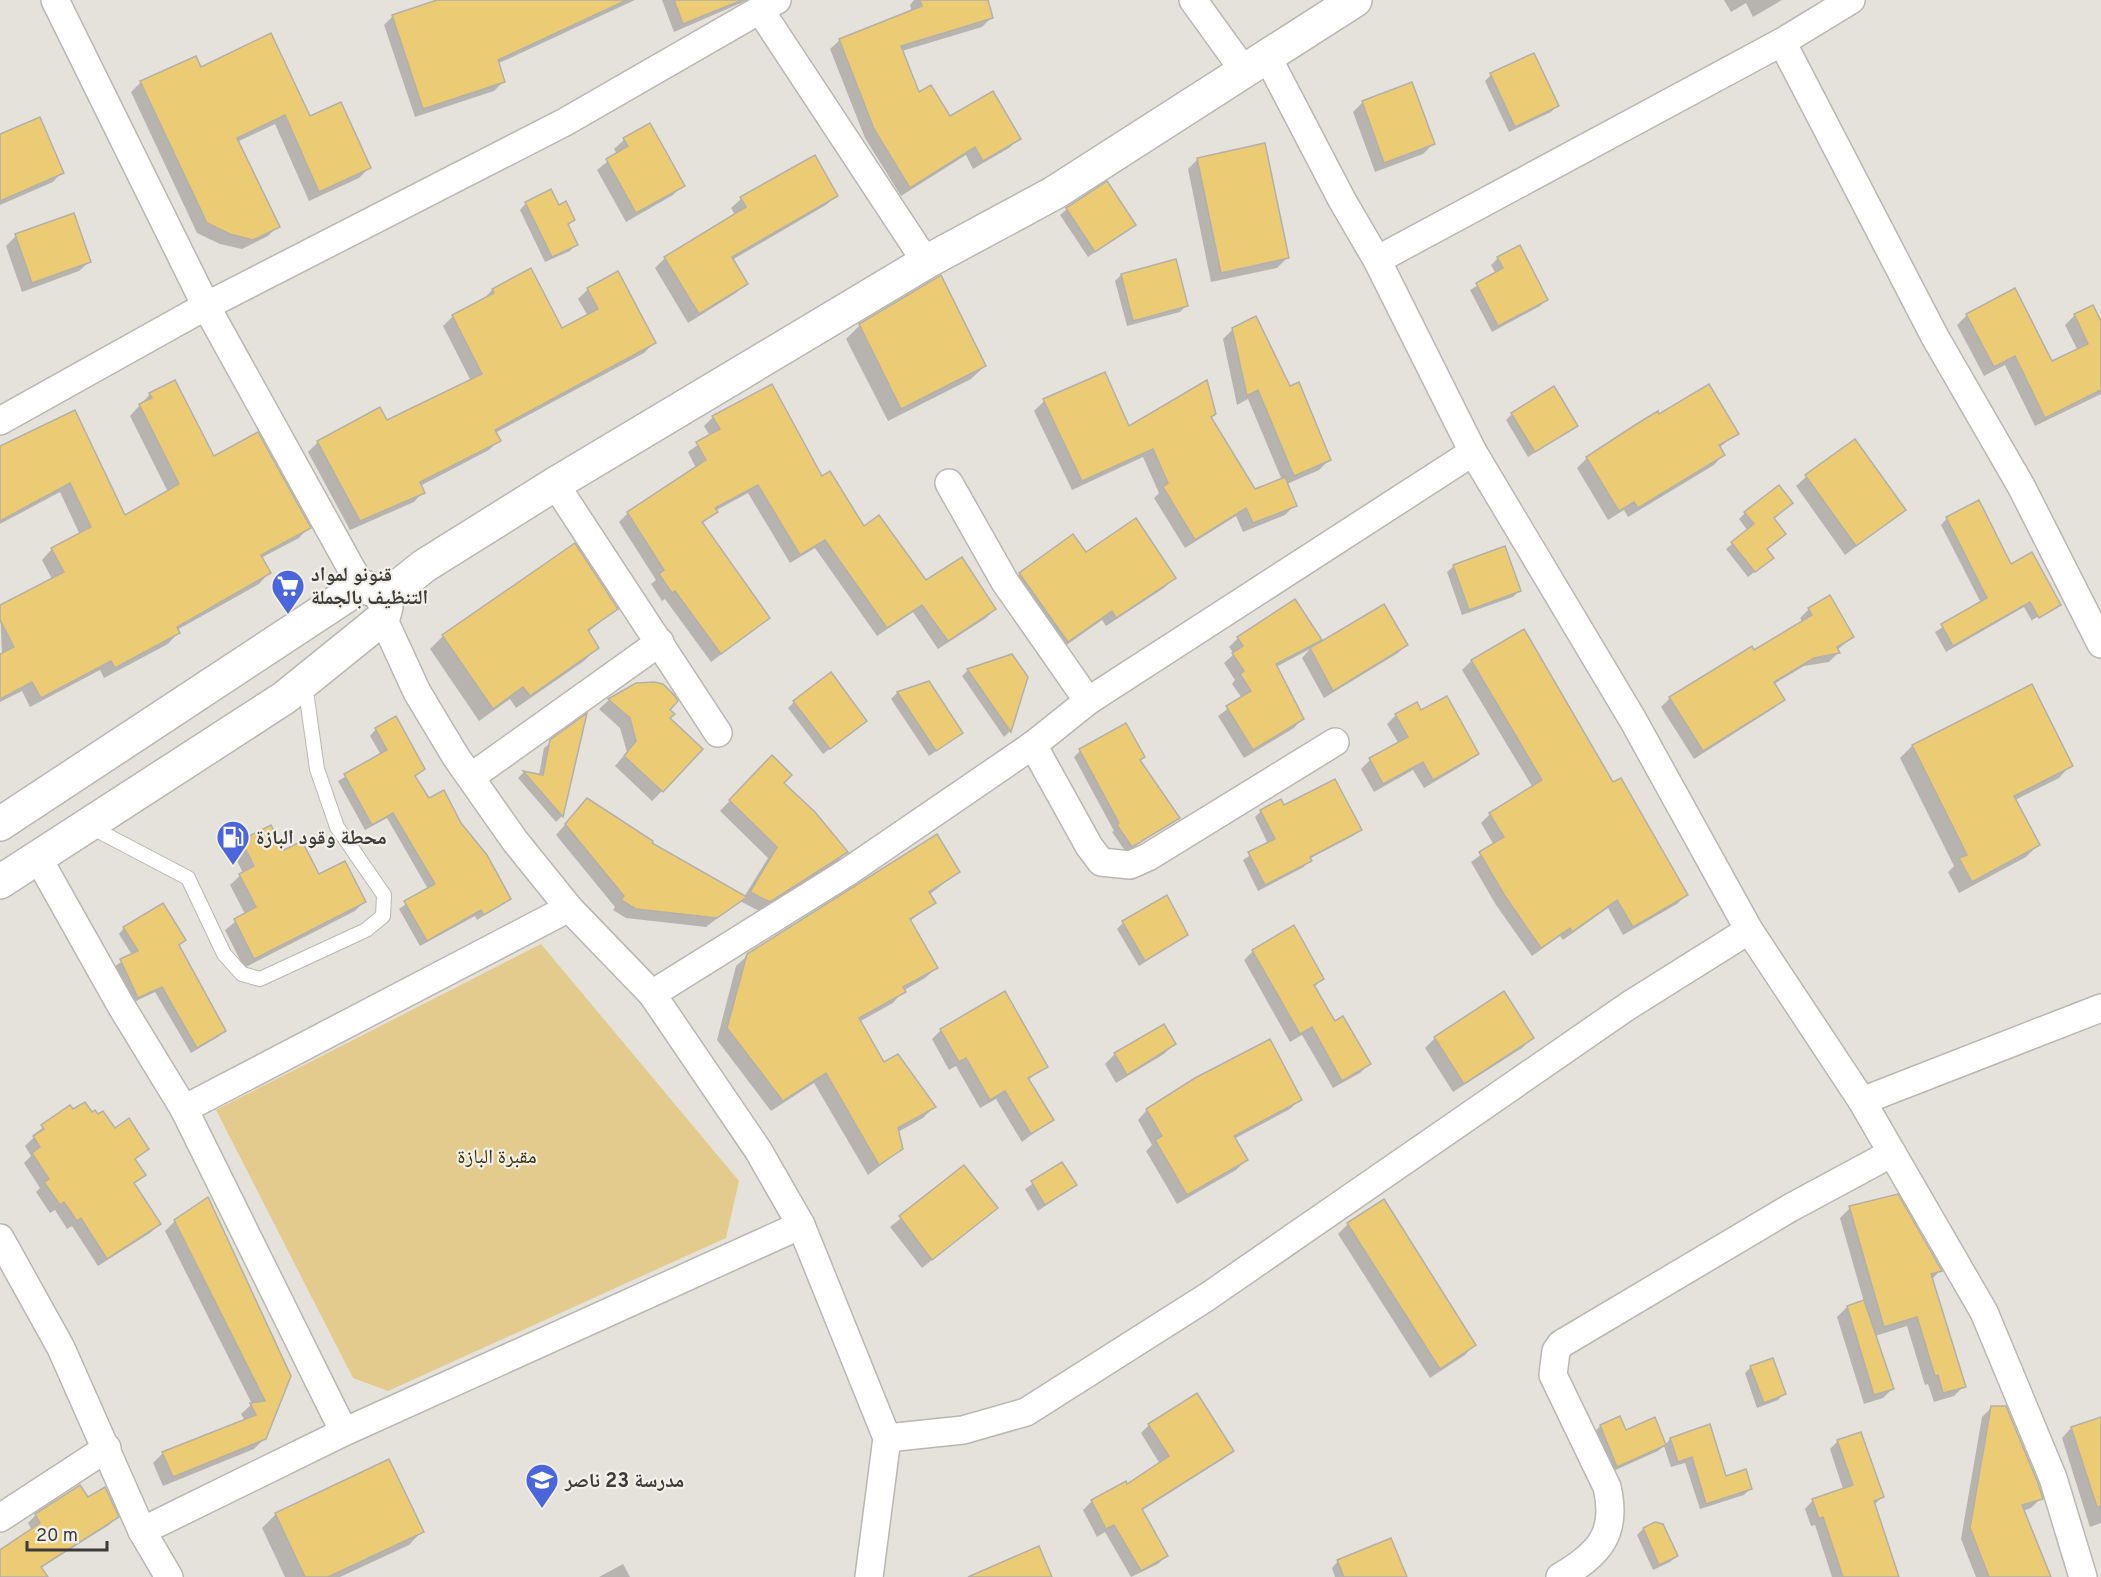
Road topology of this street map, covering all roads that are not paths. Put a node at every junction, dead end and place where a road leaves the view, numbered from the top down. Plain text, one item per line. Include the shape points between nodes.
1 (55, 0) edge
2 (1193, 0) edge
3 (1355, 0) edge
4 (1851, 0) edge
5 (769, 5) edge
6 (1782, 42) junction
7 (1256, 65) junction
8 (1377, 260) junction
9 (926, 262) junction
10 (206, 306) junction
11 (0, 421) edge
12 (1473, 452) junction
13 (949, 483) dead end
14 (555, 484) junction
15 (376, 601) junction
16 (660, 642) junction
17 (2101, 644) edge
18 (305, 682) junction
19 (1088, 701) junction
20 (718, 733) dead end
21 (1335, 742) dead end
22 (1033, 745) junction
23 (471, 777) junction
24 (8, 819) edge
25 (87, 825) junction
26 (37, 856) junction
27 (0, 882) edge
28 (569, 908) junction
29 (1749, 930) junction
30 (652, 994) junction
31 (2101, 1008) edge
32 (1862, 1101) junction
33 (184, 1109) junction
34 (1892, 1152) junction
35 (801, 1225) junction
36 (0, 1238) edge
37 (344, 1432) junction
38 (887, 1438) junction
39 (107, 1448) junction
40 (0, 1518) edge
41 (142, 1531) junction
42 (169, 1577) edge
43 (869, 1577) edge
44 (1560, 1577) edge
45 (2083, 1577) edge

1 - 10 street
2 - 7 street
3 - 7 main road
4 - 6 street
5 - 9 street
5 - 10 street via 565,122
6 - 8 street
6 - 17 street via 1935,337 2021,486
7 - 8 street
7 - 9 main road via 1054,193
8 - 12 street
9 - 14 main road
10 - 11 street
10 - 15 street
12 - 19 street
12 - 29 street via 1633,720
13 - 19 street via 1005,582
14 - 15 main road via 424,566
14 - 16 street
15 - 18 main road
15 - 23 street via 417,692
15 - 24 main road
16 - 20 street
16 - 23 street
18 - 25 main road
18 - 25 lane via 317,769 337,826 384,896 383,916 366,930 260,980 242,974 224,954 188,878
19 - 22 street
21 - 22 street via 1130,865 1101,862
22 - 30 street via 846,873
23 - 28 street via 515,841
24 - 26 main road
25 - 26 main road
26 - 27 main road
26 - 33 street
28 - 30 street
28 - 33 street
29 - 32 street
29 - 38 street via 1628,1006 1207,1297 1026,1412 963,1430
30 - 35 street via 758,1150
31 - 32 street
32 - 34 street
33 - 37 street
34 - 44 street via 1770,1219 1561,1344 1556,1351 1553,1375 1611,1504 1610,1527 1600,1546 1581,1565
34 - 45 street via 1984,1312 2053,1478
35 - 37 street
35 - 38 street
36 - 39 street via 61,1348
37 - 41 street
38 - 43 street
39 - 40 street
39 - 41 street
41 - 42 street

